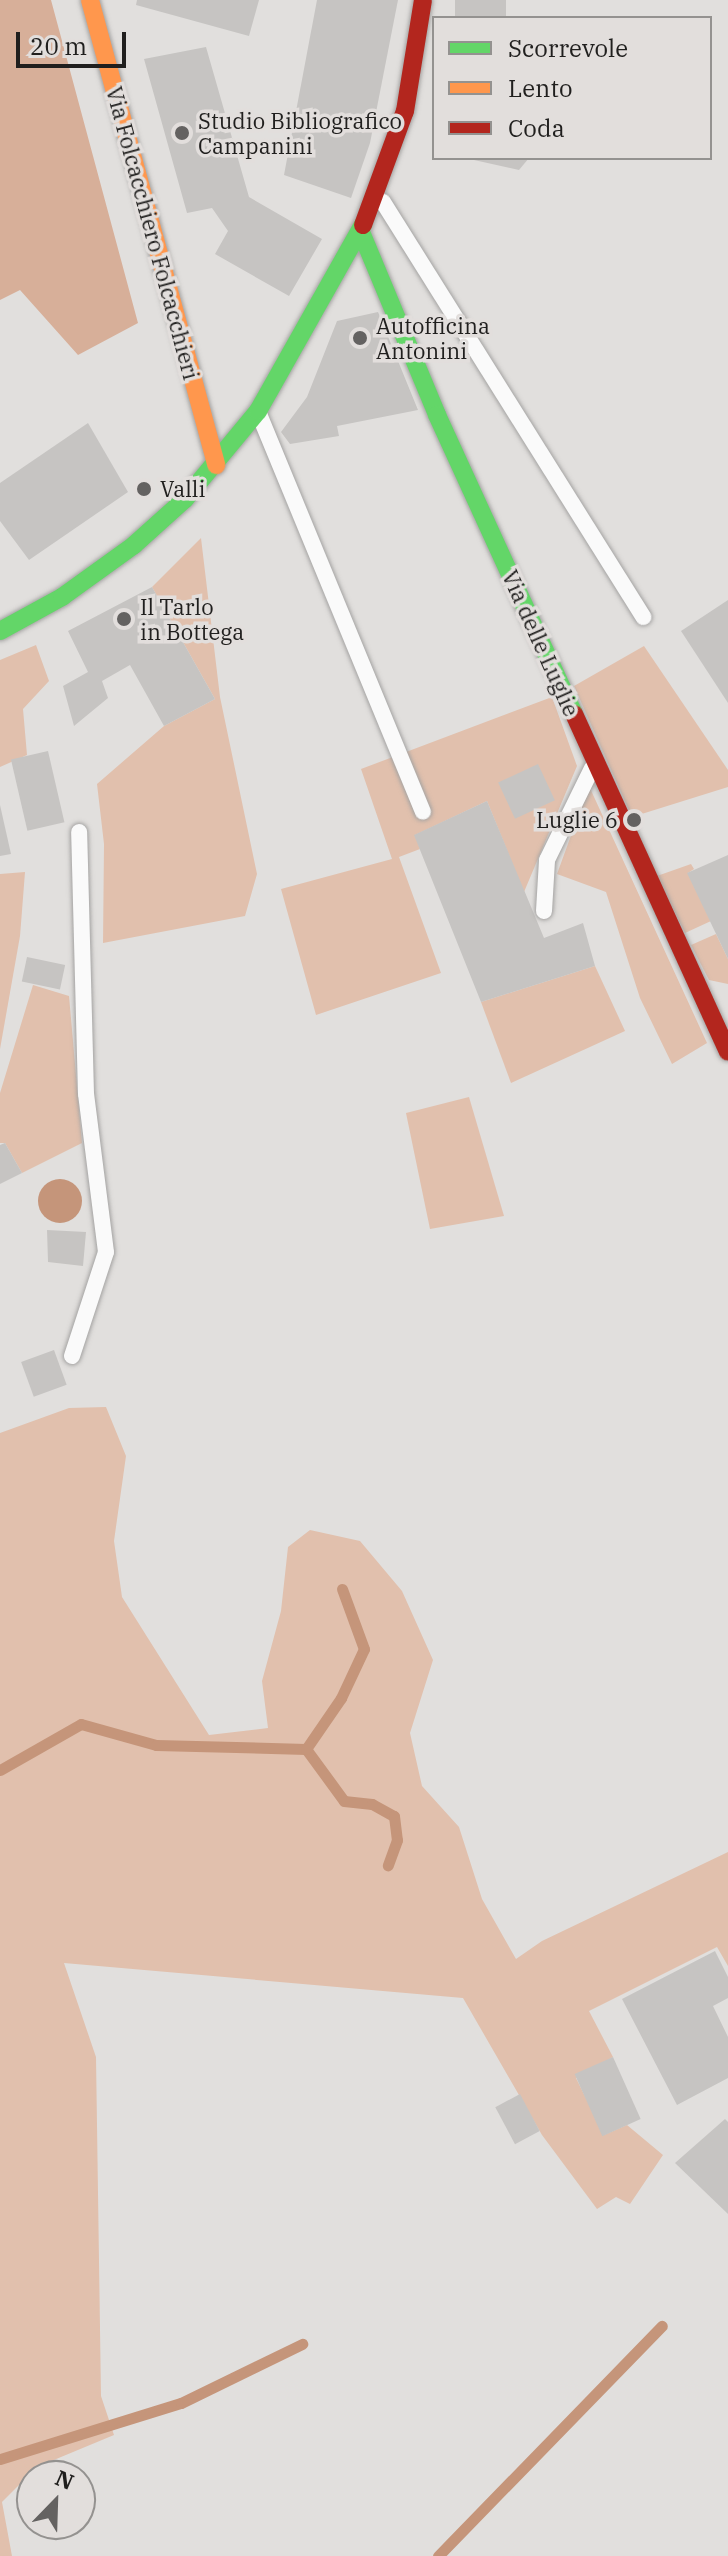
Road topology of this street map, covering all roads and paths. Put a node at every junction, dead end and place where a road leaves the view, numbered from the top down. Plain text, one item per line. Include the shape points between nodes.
1 (90, 0) edge
2 (423, 0) edge
3 (379, 193) junction
4 (361, 232) junction
5 (258, 411) junction
6 (216, 465) junction
7 (643, 617) dead end
8 (0, 631) edge
9 (594, 763) junction
10 (423, 812) dead end
11 (79, 832) dead end
12 (544, 911) dead end
13 (723, 1028) edge
14 (728, 1052) edge
15 (72, 1356) dead end

1 - 6 street, Via Folcacchiero Folcacchieri
2 - 3 street via 405,111
3 - 4 street
3 - 7 lane via 400,238
4 - 5 street
4 - 9 street, Via delle Luglie
5 - 6 street
5 - 10 lane
6 - 8 street via 115,560
9 - 12 lane via 547,860
9 - 13 street, Via delle Luglie
11 - 15 lane via 86,1094 106,1252
13 - 14 street, Via delle Luglie

